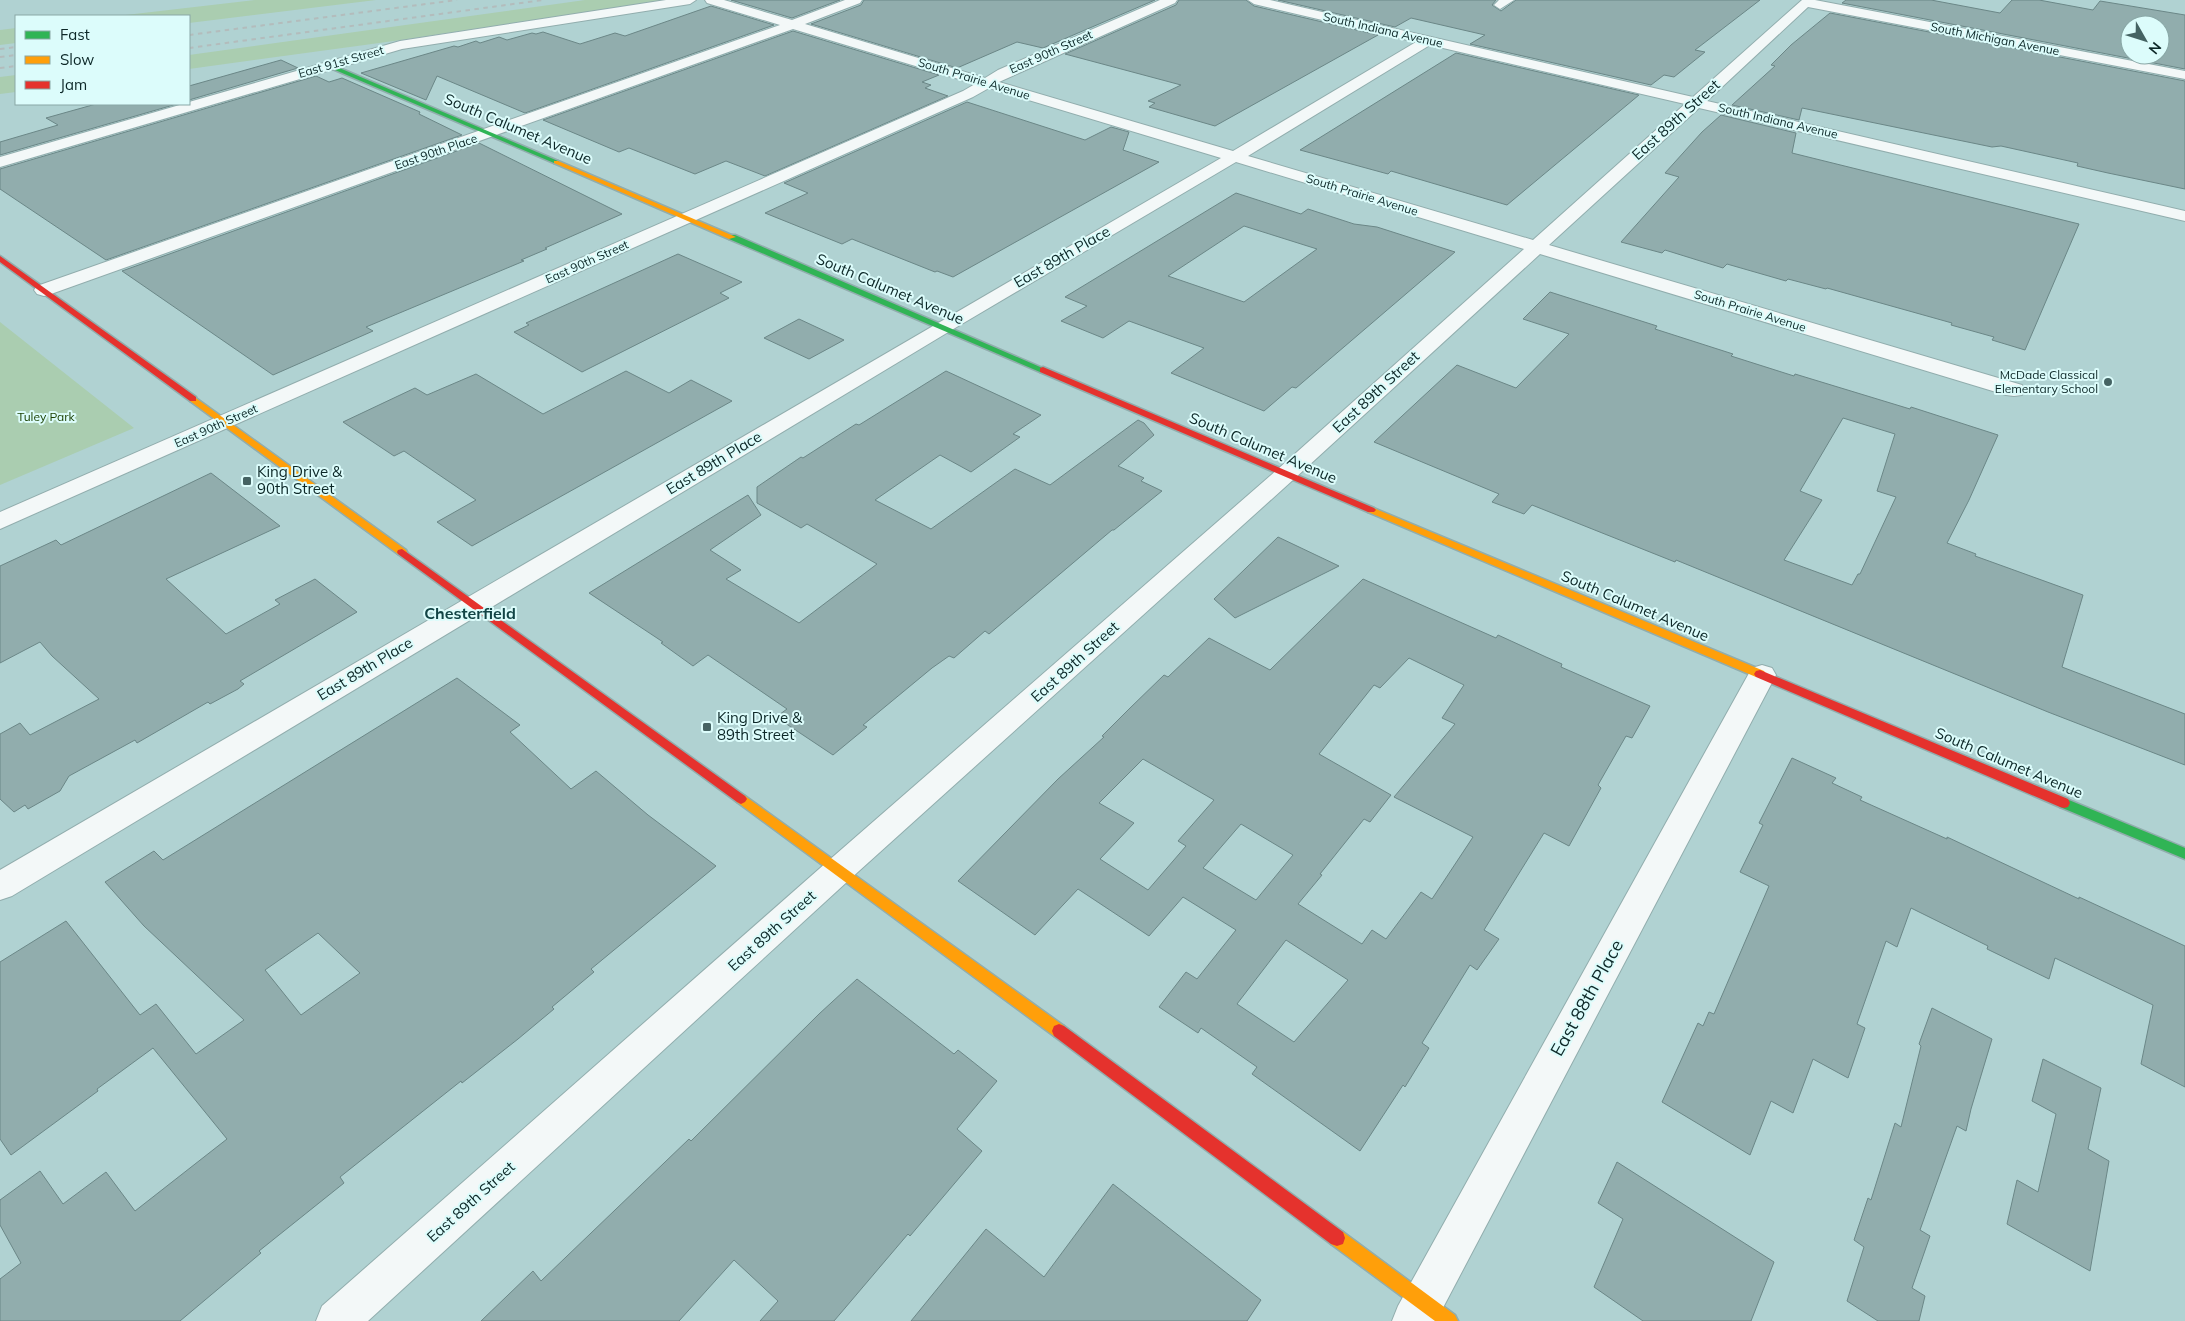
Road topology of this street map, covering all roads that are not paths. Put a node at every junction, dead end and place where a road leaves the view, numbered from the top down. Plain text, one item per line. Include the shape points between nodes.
1 (690, 0) edge
2 (710, 0) edge
3 (856, 0) edge
4 (1171, 0) edge
5 (1254, 0) edge
6 (1807, 2) edge
7 (791, 24) junction
8 (1428, 40) junction
9 (330, 66) junction
10 (2185, 75) edge
11 (987, 83) junction
12 (1696, 102) junction
13 (489, 133) junction
14 (1234, 157) junction
15 (0, 162) edge
16 (2185, 216) edge
17 (686, 218) junction
18 (1534, 248) junction
19 (0, 258) edge
20 (44, 290) junction
21 (942, 327) junction
22 (2014, 390) dead end
23 (224, 422) junction
24 (1286, 474) junction
25 (0, 521) edge
26 (472, 605) junction
27 (1762, 676) junction
28 (2185, 854) edge
29 (838, 872) junction
30 (0, 886) edge
31 (1428, 1315) edge
32 (338, 1321) edge

1 - 9 street, East 91st Street via 400,45
2 - 7 street, South Prairie Avenue
3 - 7 street, East 90th Place
4 - 11 street, East 90th Street
5 - 8 street, South Indiana Avenue
6 - 10 street, South Michigan Avenue
6 - 12 street, East 89th Street
7 - 11 street, South Prairie Avenue
7 - 13 street, East 90th Place
8 - 12 street, South Indiana Avenue
8 - 14 street, East 89th Place
9 - 13 street, South Calumet Avenue
9 - 15 street, East 91st Street
11 - 14 street, South Prairie Avenue
11 - 17 street, East 90th Street
12 - 16 street, South Indiana Avenue
12 - 18 street, East 89th Street
13 - 17 street, South Calumet Avenue
13 - 20 street, East 90th Place
14 - 18 street, South Prairie Avenue
14 - 21 street, East 89th Place
17 - 21 street, South Calumet Avenue
17 - 23 street, East 90th Street
18 - 22 street, South Prairie Avenue
18 - 24 street, East 89th Street
19 - 20 street
20 - 23 street
21 - 24 street, South Calumet Avenue
21 - 26 street, East 89th Place
23 - 25 street, East 90th Street
23 - 26 street
24 - 27 street, South Calumet Avenue
24 - 29 street, East 89th Street
26 - 29 street
26 - 30 street, East 89th Place
27 - 28 street, South Calumet Avenue
27 - 31 street, East 88th Place
29 - 31 street via 1103,1064
29 - 32 street, East 89th Street

